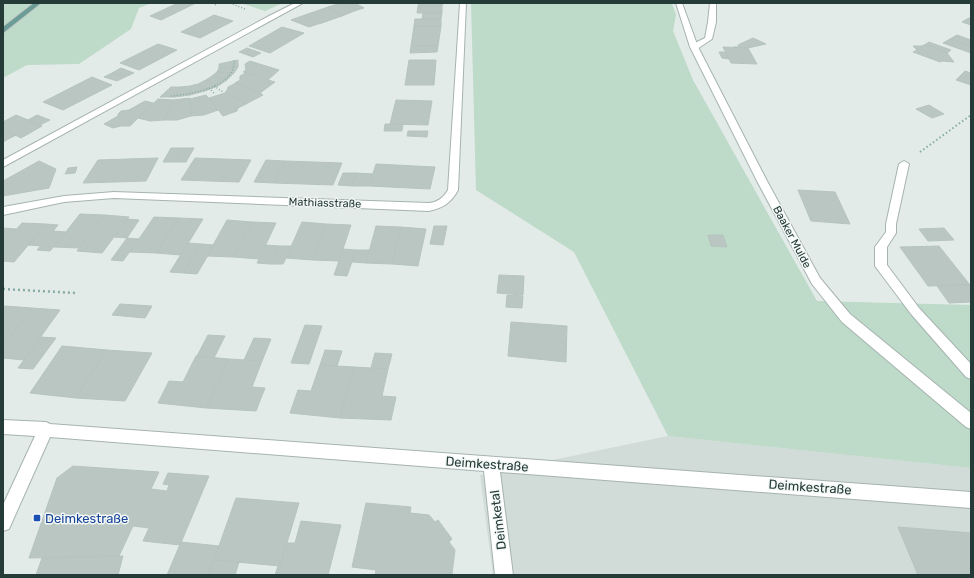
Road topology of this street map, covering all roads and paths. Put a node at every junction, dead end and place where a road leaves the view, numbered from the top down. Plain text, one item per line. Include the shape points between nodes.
1 (38, 3) edge
2 (218, 3) edge
3 (242, 3) edge
4 (300, 3) edge
5 (463, 3) edge
6 (679, 3) edge
7 (713, 3) edge
8 (214, 5) dead end
9 (236, 5) dead end
10 (3, 31) edge
11 (694, 47) junction
12 (234, 60) dead end
13 (214, 86) junction
14 (209, 88) junction
15 (223, 92) dead end
16 (132, 93) junction
17 (215, 94) dead end
18 (971, 115) edge
19 (915, 156) dead end
20 (3, 164) edge
21 (904, 164) dead end
22 (3, 211) edge
23 (3, 289) edge
24 (76, 293) dead end
25 (971, 373) edge
26 (971, 422) edge
27 (3, 426) edge
28 (46, 429) junction
29 (491, 464) junction
30 (971, 500) edge
31 (3, 523) edge
32 (504, 575) edge

1 - 10 main road
2 - 8 path
3 - 9 path
4 - 16 street
5 - 22 street, Mathiasstraße via 453,190 447,200 440,205 114,195 64,199
6 - 11 street, Baaker Mulde
7 - 11 street via 708,40
11 - 26 street, Baaker Mulde via 816,281 846,318
12 - 13 path via 232,73
13 - 14 path
13 - 15 path
14 - 16 path via 178,96
14 - 17 path
16 - 20 street
18 - 19 path
21 - 25 street via 891,233 881,247 881,266 915,312
23 - 24 path
27 - 28 street, Deimkestraße
28 - 29 street, Deimkestraße
28 - 31 street
29 - 30 street, Deimkestraße
29 - 32 street, Deimketal

